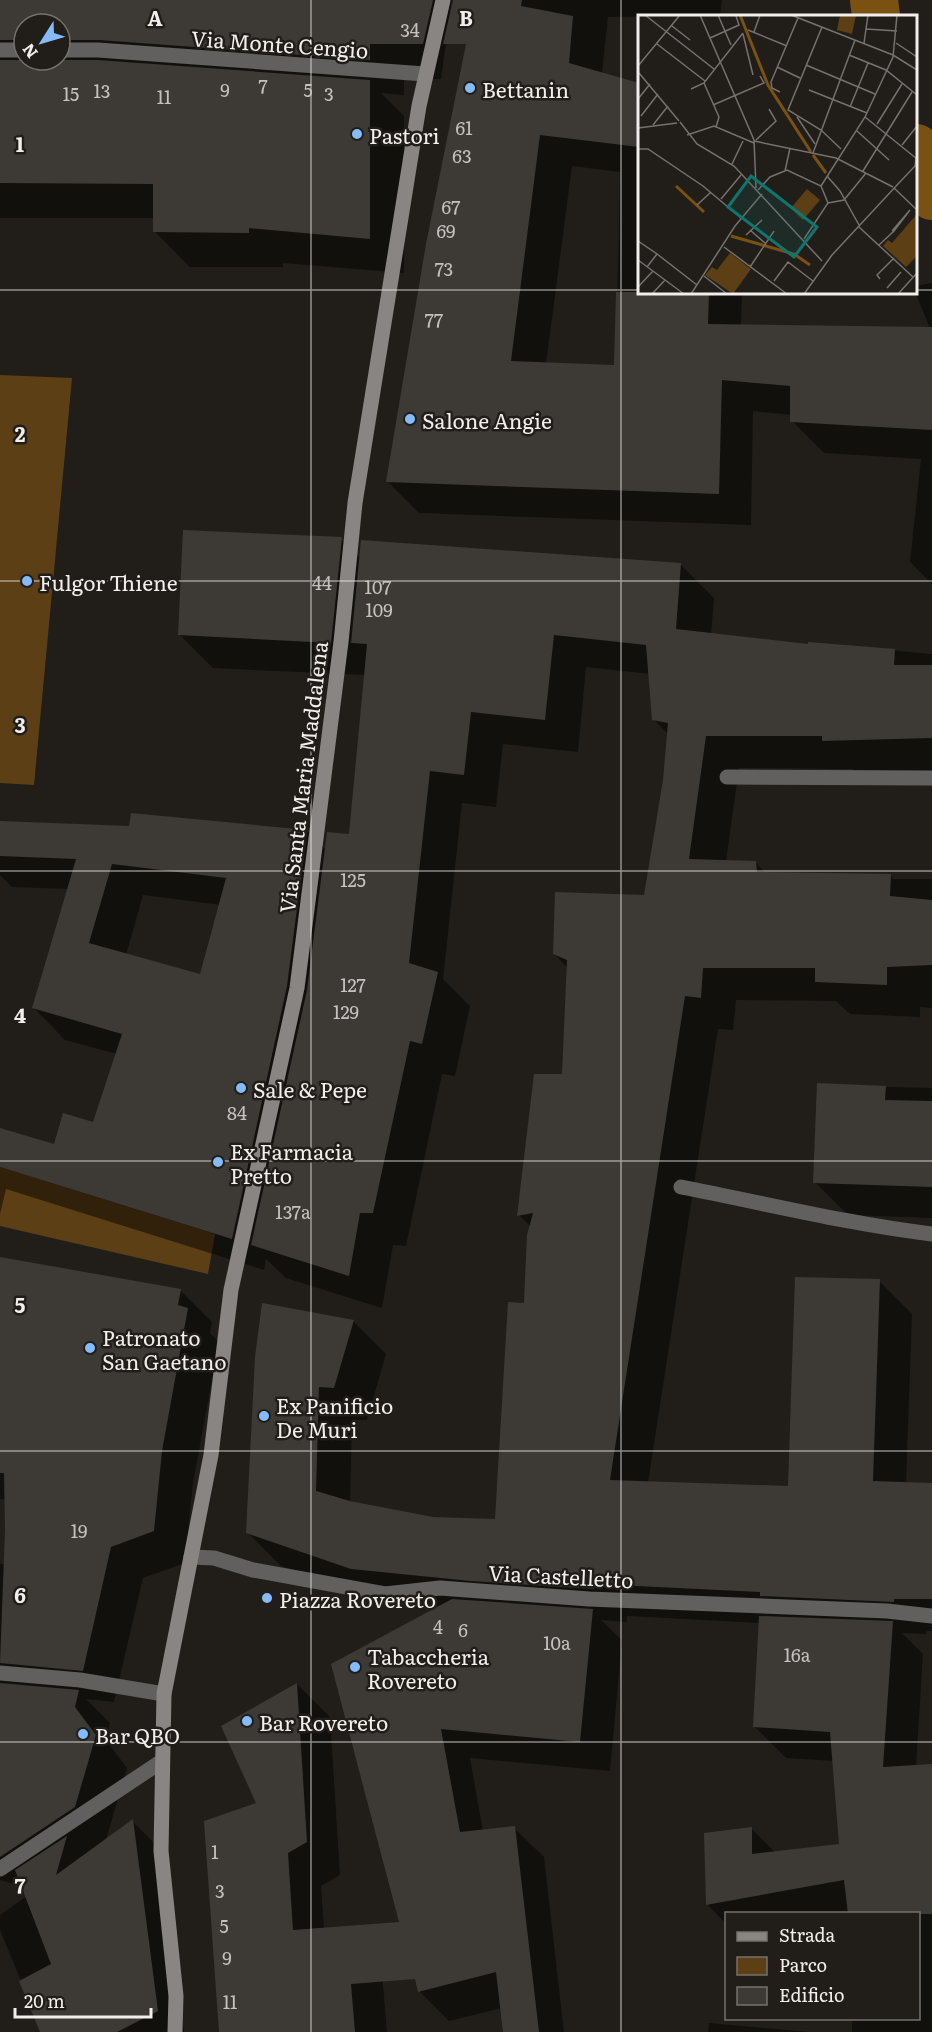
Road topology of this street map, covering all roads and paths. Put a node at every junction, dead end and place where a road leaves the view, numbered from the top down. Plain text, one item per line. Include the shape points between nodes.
1 (443, 0) edge
2 (72, 50) edge
3 (425, 74) junction
4 (727, 777) dead end
5 (932, 778) edge
6 (681, 1187) dead end
7 (932, 1234) edge
8 (191, 1557) junction
9 (932, 1616) edge
10 (0, 1673) edge
11 (164, 1694) junction
12 (162, 1761) junction
13 (0, 1869) edge
14 (176, 2032) edge

1 - 3 street, Via Santa Maria Maddalena
2 - 3 street, Via Monte Cengio
3 - 8 street, Via Santa Maria Maddalena via 355,503 297,988 231,1290 211,1455
4 - 5 street
6 - 7 street via 880,1228
8 - 9 street, Via Castelletto via 214,1558 253,1570 386,1594 440,1588
8 - 11 street, Via Santa Maria Maddalena
10 - 11 street via 80,1680
11 - 12 street, Via Santa Maria Maddalena
12 - 13 street
12 - 14 street, Via Santa Maria Maddalena via 161,1851

